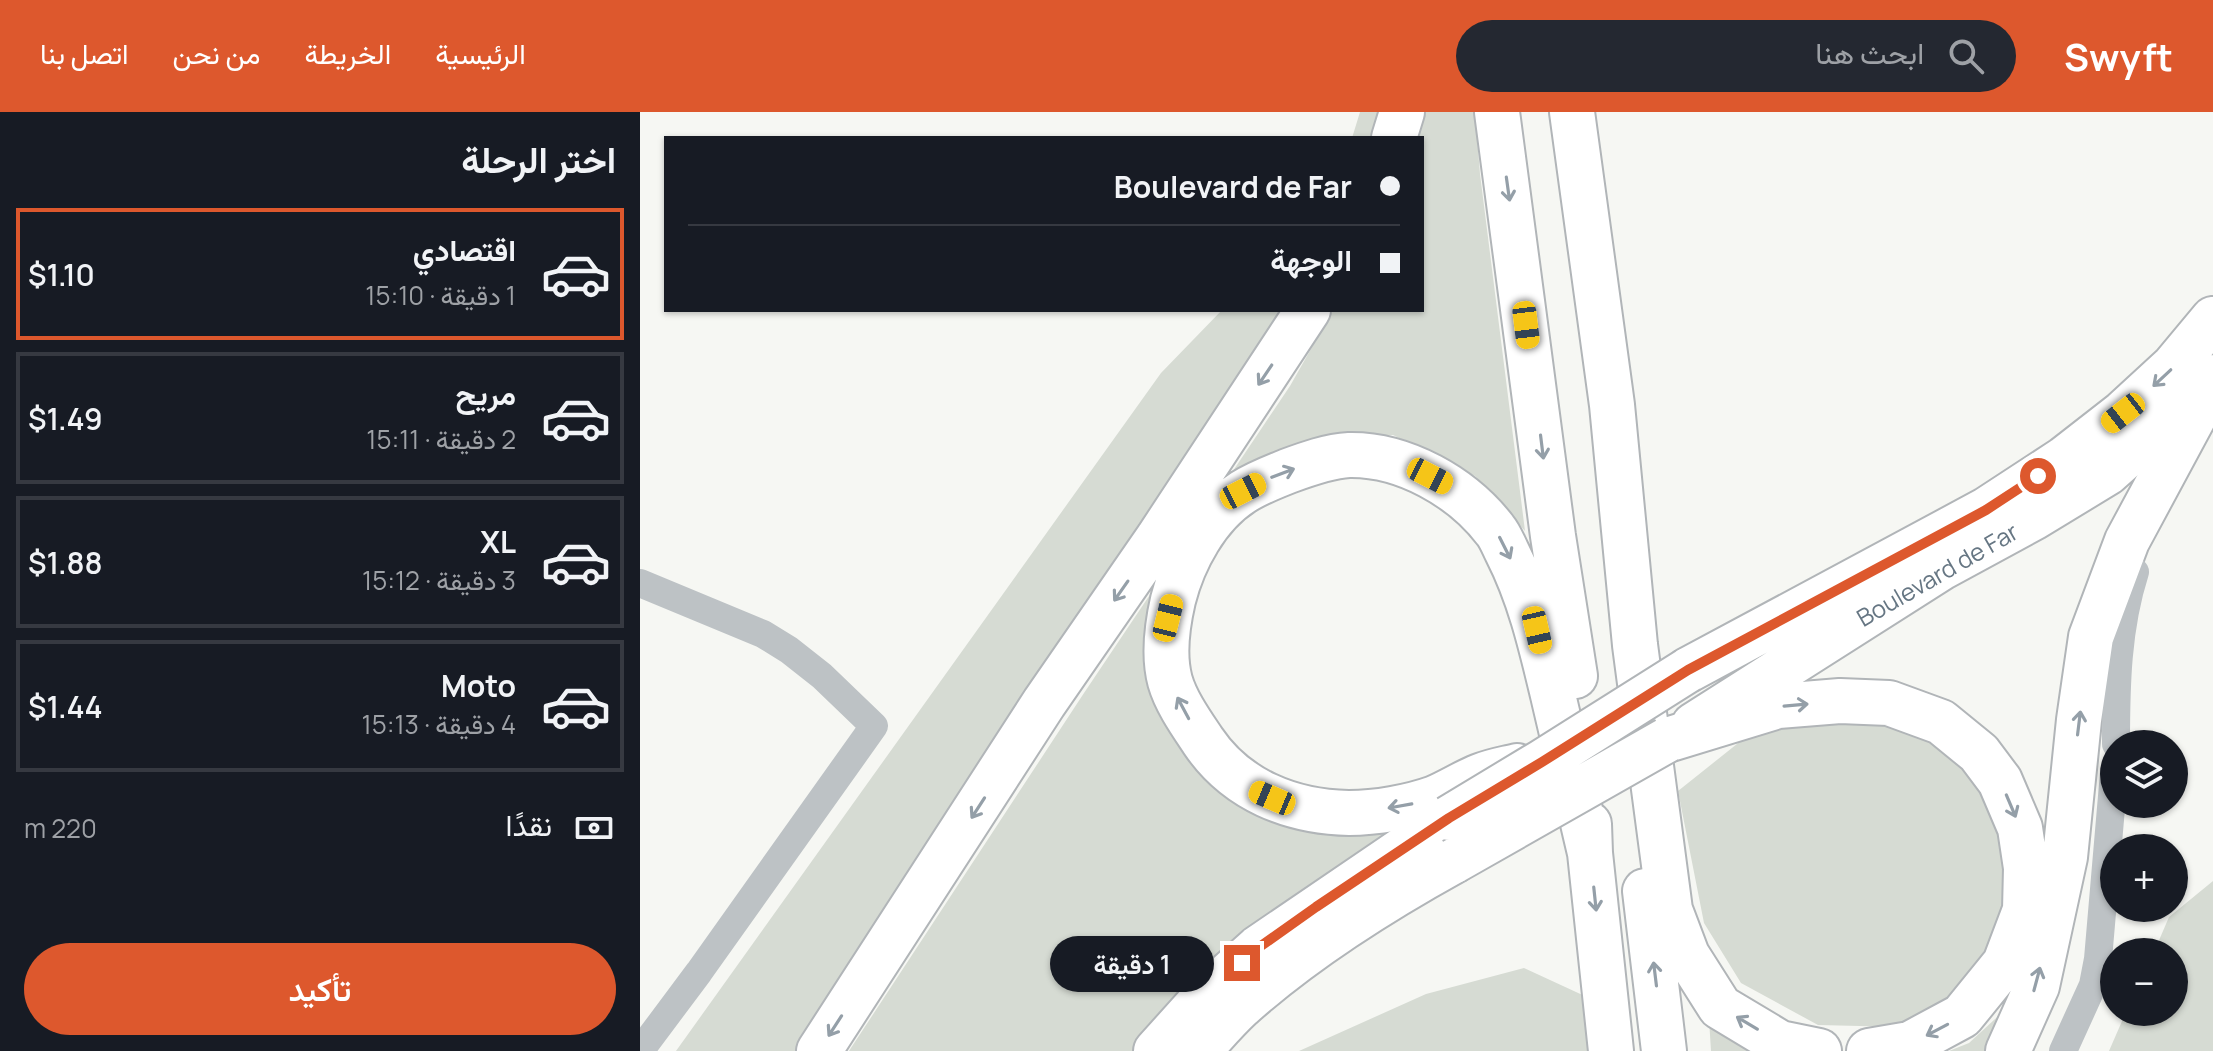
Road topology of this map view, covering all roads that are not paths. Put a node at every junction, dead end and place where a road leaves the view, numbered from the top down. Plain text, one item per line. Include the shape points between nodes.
1 (1402, 112) edge
2 (1497, 112) edge
3 (1550, 112) edge
4 (1572, 112) edge
5 (1395, 136) edge
6 (1307, 312) edge
7 (2213, 319) edge
8 (2213, 373) edge
9 (2213, 381) edge
10 (2173, 458) junction
11 (640, 583) edge
12 (2116, 730) edge
13 (1667, 740) junction
14 (1554, 755) junction
15 (2110, 818) edge
16 (1590, 853) junction
17 (640, 1051) edge
18 (819, 1051) edge
19 (1156, 1051) edge
20 (1199, 1051) edge
21 (1611, 1051) edge
22 (1664, 1051) edge
23 (1819, 1051) edge
24 (1869, 1051) edge
25 (2008, 1051) edge
26 (2063, 1051) edge

1 - 5 highway
2 -> 16 highway via 1586,748
22 -> 3 highway
23 -> 4 highway via 1780,1043 1720,1007 1687,955 1670,910
6 -> 18 highway
7 -> 14 highway, Boulevard de Far, bridge via 2173,367 2064,459 1986,510 1688,670
8 - 13 highway, Boulevard de Far via 2107,473 1941,568
9 - 10 highway
10 - 12 street via 2128,594 2116,684
25 -> 10 highway via 2037,986 2065,857 2091,637 2127,541
11 - 17 street via 763,634 822,676 874,726
13 - 20 highway, bridge via 1350,923 1238,1008
13 -> 24 highway via 1778,706 1889,703 1941,722 1979,753 2000,781 2020,828 2026,868 2025,910 2005,963 1962,1016 1910,1044
14 -> 16 highway via 1480,776 1421,802 1351,813 1291,806 1254,790 1210,752 1171,684 1166,664 1168,618 1185,564 1201,536 1243,491 1303,466 1348,455 1384,458 1446,485 1496,531 1521,580
14 - 19 highway, Boulevard de Far, bridge via 1449,818 1258,948
15 - 26 street via 2093,985
16 -> 21 highway

